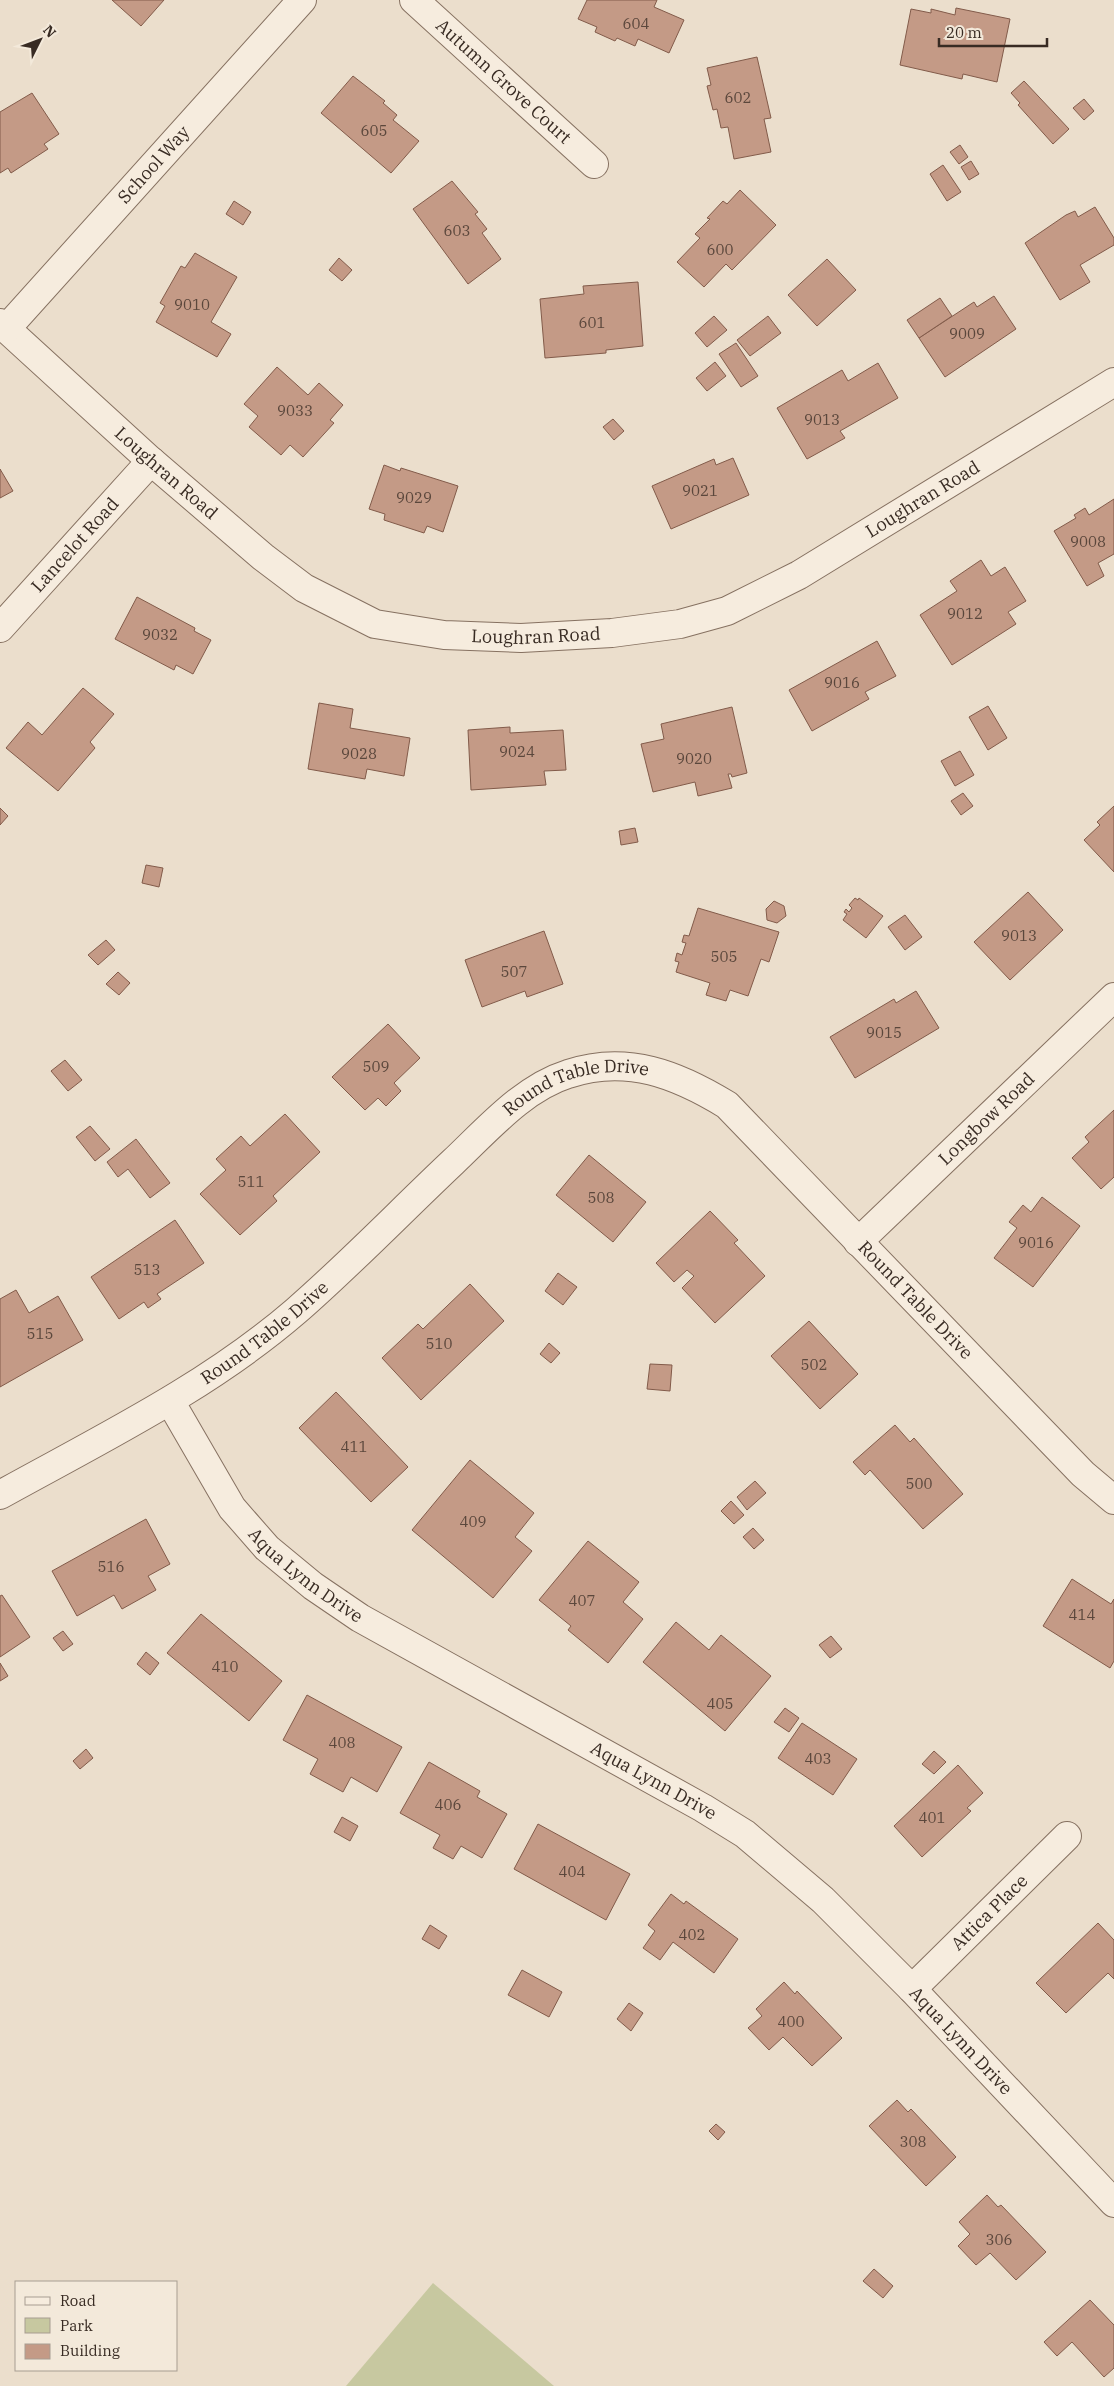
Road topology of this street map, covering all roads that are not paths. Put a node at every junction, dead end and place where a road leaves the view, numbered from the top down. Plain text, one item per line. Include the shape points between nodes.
1 (302, 0) edge
2 (414, 0) edge
3 (594, 164) dead end
4 (3, 326) edge
5 (1114, 382) edge
6 (151, 461) junction
7 (0, 628) edge
8 (1114, 997) edge
9 (858, 1242) junction
10 (170, 1401) junction
11 (0, 1495) edge
12 (1114, 1500) edge
13 (1068, 1836) dead end
14 (912, 1989) junction
15 (1114, 2203) edge

1 - 4 street, School Way
2 - 3 street, Autumn Grove Court
4 - 6 street, Loughran Road
5 - 6 street, Loughran Road via 799,575 727,611 680,624 612,634 483,637 444,635 375,624 304,588
6 - 7 street, Lancelot Road
8 - 9 street, Longbow Road
9 - 10 street, Round Table Drive via 728,1105 694,1085 666,1074 636,1068 605,1066 568,1074 536,1089 496,1121 296,1311 241,1355
9 - 12 street, Round Table Drive via 1083,1474
10 - 11 street, Round Table Drive
10 - 14 street, Aqua Lynn Drive via 232,1508 267,1548 313,1586 360,1618 745,1834 823,1900
13 - 14 street, Attica Place
14 - 15 street, Aqua Lynn Drive

